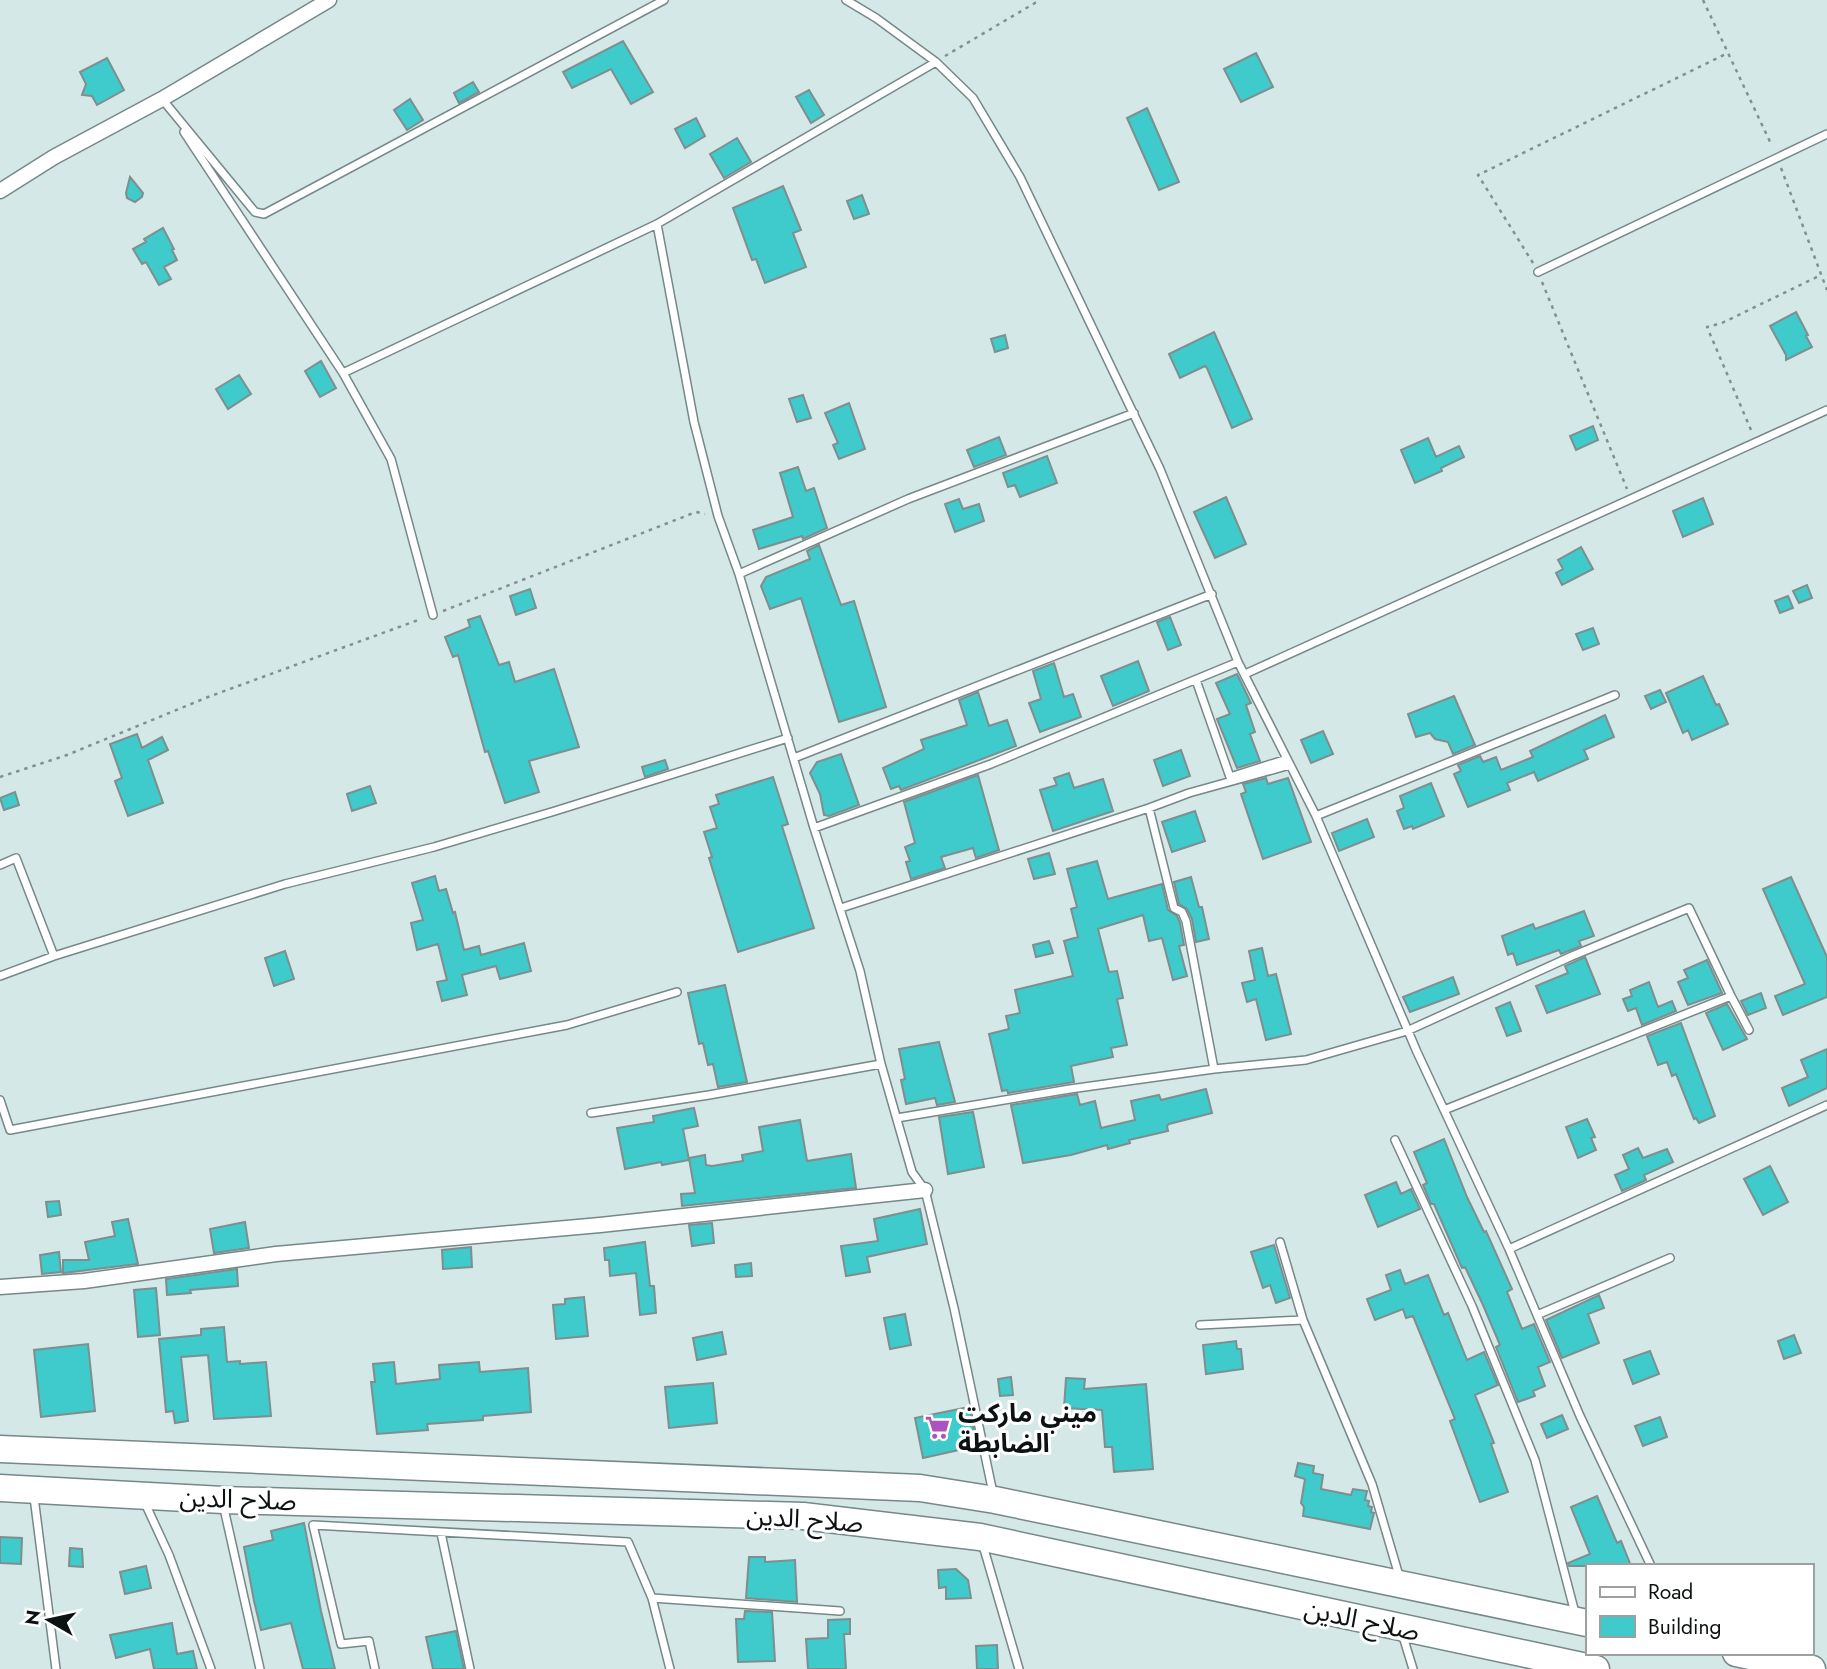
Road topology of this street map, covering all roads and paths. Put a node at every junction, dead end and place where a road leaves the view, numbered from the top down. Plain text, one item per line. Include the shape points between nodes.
1 (329, 0) edge
2 (664, 0) edge
3 (846, 0) edge
4 (1040, 0) edge
5 (1703, 0) edge
6 (936, 62) junction
7 (162, 99) junction
8 (1827, 134) edge
9 (1777, 158) junction
10 (0, 191) edge
11 (657, 224) junction
12 (1538, 272) dead end
13 (1821, 275) junction
14 (1827, 290) edge
15 (343, 373) junction
16 (1827, 410) edge
17 (1134, 412) junction
18 (1756, 442) junction
19 (718, 516) junction
20 (739, 574) junction
21 (1212, 594) junction
22 (433, 615) junction
23 (1238, 662) junction
24 (1245, 674) junction
25 (1196, 680) junction
26 (1615, 695) dead end
27 (788, 738) junction
28 (794, 758) junction
29 (1288, 762) junction
30 (0, 777) edge
31 (1149, 808) junction
32 (1316, 816) junction
33 (814, 828) junction
34 (0, 864) edge
35 (841, 908) junction
36 (54, 956) junction
37 (0, 976) edge
38 (677, 992) dead end
39 (1731, 996) junction
40 (1749, 1030) dead end
41 (1407, 1031) junction
42 (881, 1064) junction
43 (1214, 1069) junction
44 (0, 1100) edge
45 (1827, 1105) edge
46 (1444, 1110) junction
47 (591, 1113) dead end
48 (897, 1118) junction
49 (1395, 1140) dead end
50 (925, 1190) junction
51 (1280, 1242) dead end
52 (1509, 1249) junction
53 (1670, 1258) dead end
54 (0, 1287) edge
55 (1537, 1315) junction
56 (1303, 1321) junction
57 (1200, 1325) dead end
58 (0, 1449) edge
59 (0, 1488) edge
60 (33, 1489) junction
61 (142, 1495) junction
62 (222, 1500) junction
63 (995, 1500) junction
64 (441, 1533) junction
65 (980, 1537) junction
66 (1650, 1564) edge
67 (1401, 1583) junction
68 (652, 1598) junction
69 (840, 1611) dead end
70 (1582, 1622) edge
71 (1400, 1628) junction
72 (1746, 1655) edge
73 (56, 1669) edge
74 (211, 1669) edge
75 (260, 1669) edge
76 (375, 1669) edge
77 (470, 1669) edge
78 (670, 1669) edge
79 (1019, 1669) edge
80 (1413, 1669) edge
81 (1596, 1669) edge
82 (1812, 1669) edge

1 - 7 street
2 - 7 lane via 264,214 255,212
3 - 6 lane
4 - 6 path
5 - 9 path
6 - 11 lane
6 - 17 lane via 974,98 1020,177
7 - 10 street
7 - 15 lane
8 - 9 lane
9 - 12 lane
9 - 13 path
11 - 15 lane
11 - 19 lane via 694,422
13 - 14 path
13 - 18 path via 1707,327
15 - 22 lane via 391,459
16 - 18 lane
17 - 20 lane via 908,499
17 - 21 lane
18 - 24 lane
19 - 20 lane
19 - 22 path via 696,512
20 - 27 lane
21 - 23 lane
21 - 28 lane
22 - 30 path
23 - 24 lane
23 - 25 lane
24 - 29 lane
25 - 29 lane via 1230,777
25 - 33 lane via 991,764
26 - 32 lane
27 - 28 lane
27 - 36 lane via 543,815 285,884
28 - 33 lane
29 - 31 lane
29 - 32 lane
31 - 35 lane
31 - 43 lane via 1174,908 1186,921
32 - 41 lane
33 - 35 lane
34 - 36 lane via 16,858
35 - 42 lane
36 - 37 lane
38 - 44 lane via 567,1025 9,1130
39 - 40 lane
39 - 41 lane via 1689,908
39 - 46 lane
41 - 43 lane via 1306,1060
41 - 46 lane
42 - 47 lane
42 - 48 lane
43 - 48 lane
45 - 52 lane
46 - 52 lane
48 - 50 lane via 912,1172
49 - 70 lane via 1472,1306 1535,1460
50 - 54 street via 276,1254 85,1281
50 - 63 lane
51 - 56 lane
52 - 55 lane
53 - 55 lane
55 - 66 lane
56 - 57 lane
56 - 67 lane via 1372,1484
58 - 63 highway, صلاح الدين via 920,1488
59 - 60 highway, صلاح الدين
60 - 61 highway, صلاح الدين
60 - 73 lane
61 - 62 highway, صلاح الدين
61 - 74 lane
62 - 65 highway, صلاح الدين via 803,1516
62 - 75 lane
63 - 67 highway, صلاح الدين
64 - 68 lane via 628,1542
64 - 76 lane via 313,1525 341,1644 369,1641
64 - 77 lane
65 - 71 highway, صلاح الدين
65 - 79 lane
67 - 70 highway, صلاح الدين
68 - 69 lane
68 - 78 lane
71 - 80 lane
71 - 81 highway, صلاح الدين
72 - 82 highway

